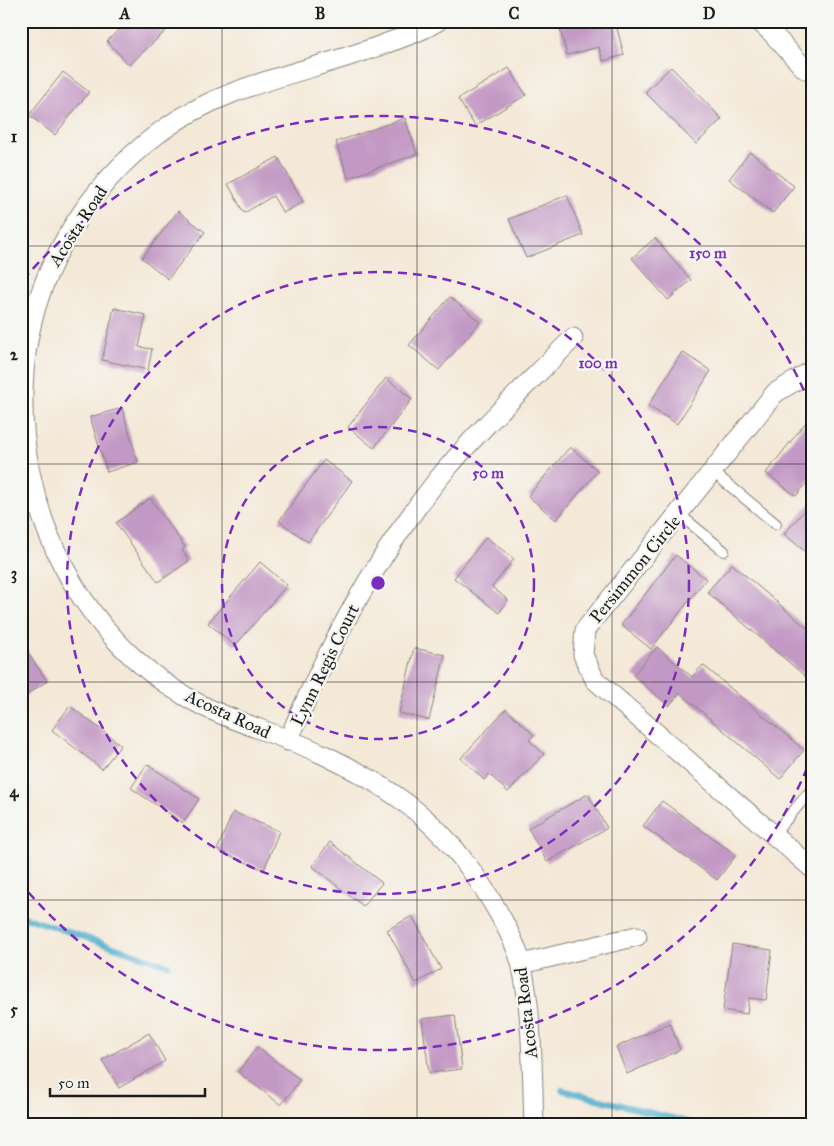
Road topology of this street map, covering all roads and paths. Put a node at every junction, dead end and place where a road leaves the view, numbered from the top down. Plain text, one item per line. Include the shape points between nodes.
1 (438, 21) edge
2 (759, 21) edge
3 (805, 69) dead end
4 (573, 338) dead end
5 (813, 370) edge
6 (713, 472) junction
7 (679, 514) junction
8 (776, 524) dead end
9 (724, 551) dead end
10 (288, 741) junction
11 (813, 788) edge
12 (774, 835) junction
13 (813, 869) edge
14 (637, 936) dead end
15 (522, 964) junction
16 (534, 1125) edge

1 - 10 street, Acosta Road via 360,54 232,92 193,110 159,133 120,166 87,205 50,268 32,321 22,395 28,470 47,533 76,588 102,624 127,650 180,693
2 - 3 street
4 - 10 street, Lynn Regis Court via 477,436 405,523 349,611
5 - 6 street, Persimmon Circle via 775,393
6 - 7 street, Persimmon Circle
6 - 8 lane
7 - 9 lane
7 - 12 street, Persimmon Circle via 586,630 583,655 595,680
10 - 15 street, Acosta Road via 321,754 382,786 438,831 481,884
11 - 12 lane
12 - 13 street, Persimmon Circle
14 - 15 street
15 - 16 street, Acosta Road via 528,1008

